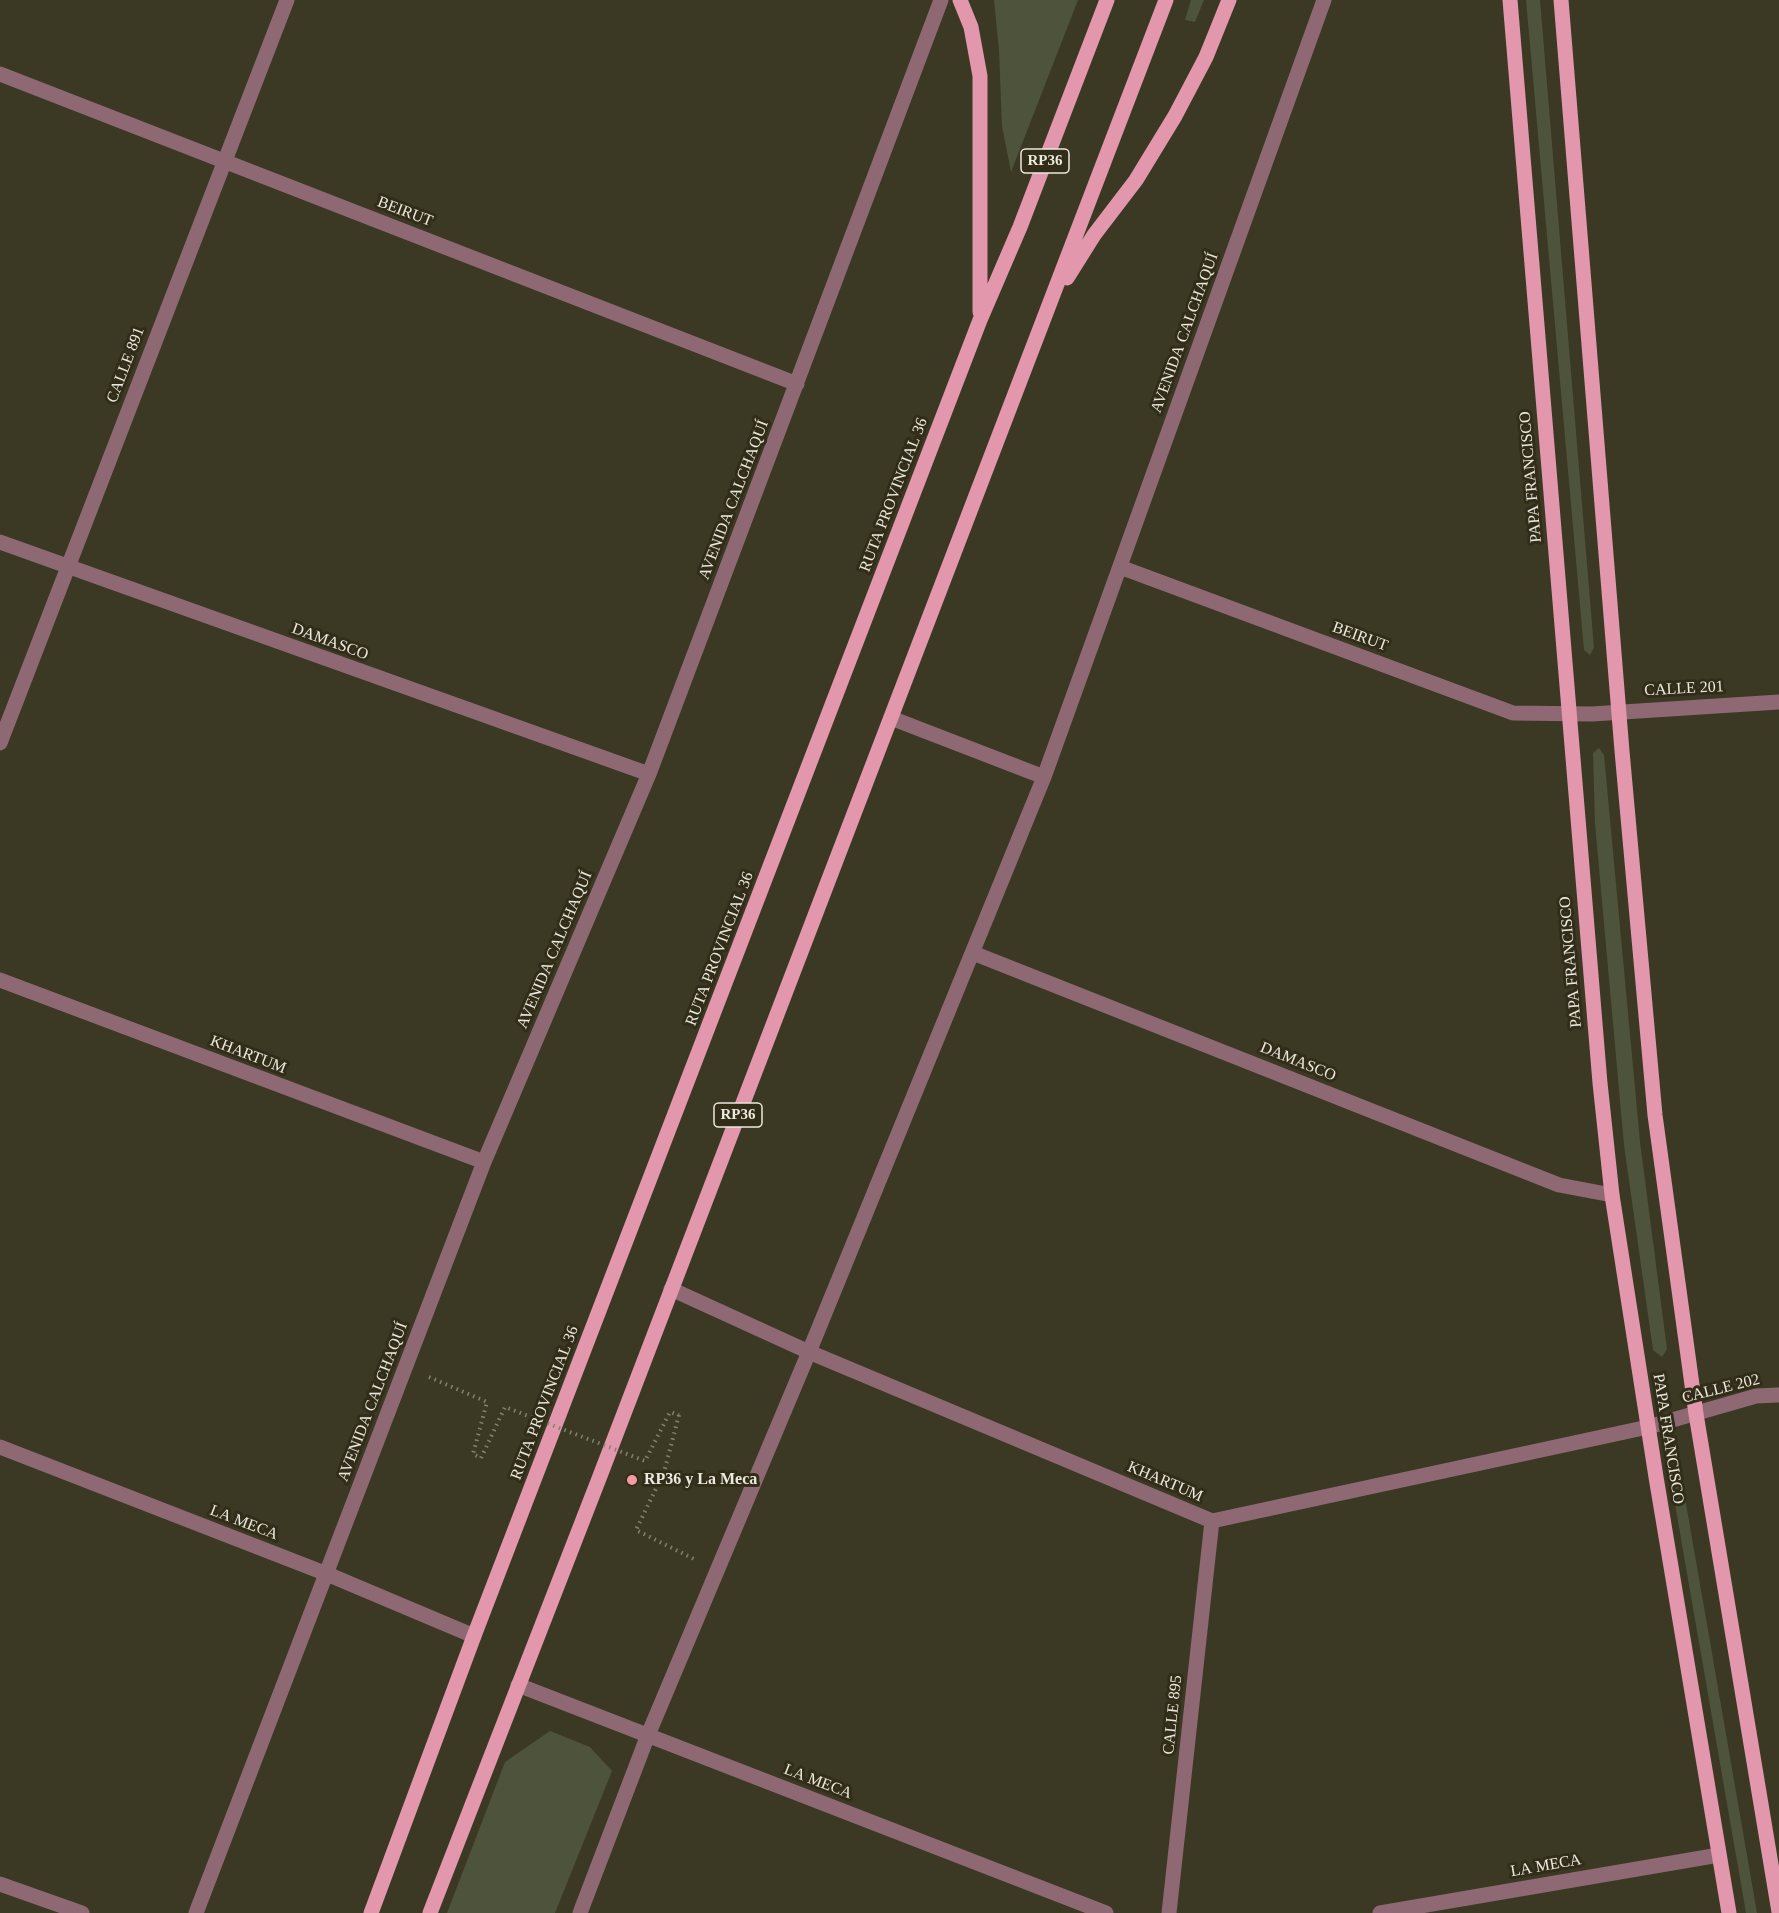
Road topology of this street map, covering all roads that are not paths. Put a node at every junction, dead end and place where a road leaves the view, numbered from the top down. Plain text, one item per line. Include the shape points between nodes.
1 (287, 0) edge
2 (941, 0) edge
3 (960, 0) edge
4 (1107, 0) edge
5 (1166, 0) edge
6 (1229, 0) edge
7 (1324, 0) edge
8 (1510, 0) edge
9 (1561, 0) edge
10 (0, 74) edge
11 (225, 161) junction
12 (1045, 317) junction
13 (980, 320) junction
14 (797, 384) junction
15 (0, 542) edge
16 (67, 567) junction
17 (1120, 567) junction
18 (1779, 702) edge
19 (1619, 711) junction
20 (1592, 714) joint
21 (1569, 715) junction
22 (891, 718) junction
23 (0, 743) edge
24 (649, 774) junction
25 (1044, 777) junction
26 (973, 953) junction
27 (0, 980) edge
28 (484, 1162) junction
29 (1612, 1196) junction
30 (671, 1289) junction
31 (809, 1352) junction
32 (1779, 1395) edge
33 (1696, 1414) junction
34 (1671, 1420) joint
35 (1648, 1427) junction
36 (0, 1447) edge
37 (1212, 1521) junction
38 (327, 1574) junction
39 (474, 1636) junction
40 (518, 1685) junction
41 (648, 1735) junction
42 (1719, 1855) junction
43 (0, 1884) edge
44 (1779, 1911) edge
45 (82, 1913) edge
46 (196, 1913) edge
47 (371, 1913) edge
48 (430, 1913) edge
49 (580, 1913) edge
50 (1106, 1913) edge
51 (1170, 1913) edge
52 (1380, 1913) edge
53 (1729, 1913) edge

1 - 11 street, CALLE 891
2 - 14 street, AVENIDA CALCHAQUÍ
3 - 13 main road via 971,27 980,76
4 - 13 main road, RUTA PROVINCIAL 36 / RP36
5 - 12 main road, RP36
6 - 12 main road via 1206,57 1175,116 1136,180 1088,244
7 - 17 street, AVENIDA CALCHAQUÍ
8 - 21 main road, PAPA FRANCISCO
9 - 19 main road, PAPA FRANCISCO
10 - 11 street, BEIRUT
11 - 14 street, BEIRUT
11 - 16 street, CALLE 891
12 - 22 main road, RP36
13 - 39 main road, RUTA PROVINCIAL 36 / RP36
14 - 24 street, AVENIDA CALCHAQUÍ
15 - 16 street, DAMASCO
16 - 23 street, CALLE 891
16 - 24 street, DAMASCO
17 - 21 street, BEIRUT via 1513,713
17 - 25 street, AVENIDA CALCHAQUÍ
18 - 19 street, CALLE 201
19 - 20 street, CALLE 201
19 - 33 main road, PAPA FRANCISCO via 1655,1115
20 - 21 street, BEIRUT
21 - 29 main road, PAPA FRANCISCO
22 - 25 street
22 - 30 main road, RP36
24 - 28 street, AVENIDA CALCHAQUÍ
25 - 26 street, AVENIDA CALCHAQUÍ
26 - 29 street, DAMASCO via 1559,1185
26 - 31 street, AVENIDA CALCHAQUÍ
27 - 28 street, KHARTUM
28 - 38 street, AVENIDA CALCHAQUÍ
29 - 35 main road, PAPA FRANCISCO
30 - 31 street, KHARTUM
30 - 40 main road, RP36
31 - 37 street, KHARTUM
31 - 41 street, AVENIDA CALCHAQUÍ
32 - 33 street, CALLE 202 via 1756,1396
33 - 34 street, CALLE 202
33 - 44 main road, PAPA FRANCISCO
34 - 35 street, KHARTUM
35 - 37 street, KHARTUM
35 - 42 main road, PAPA FRANCISCO
36 - 38 street, LA MECA
37 - 51 street, CALLE 895
38 - 39 street, LA MECA
38 - 46 street, AVENIDA CALCHAQUÍ
39 - 47 main road, RUTA PROVINCIAL 36 / RP36
40 - 41 street, LA MECA
40 - 48 main road, RP36
41 - 49 street, AVENIDA CALCHAQUÍ
41 - 50 street, LA MECA
42 - 52 street, LA MECA
42 - 53 main road, PAPA FRANCISCO
43 - 45 street

